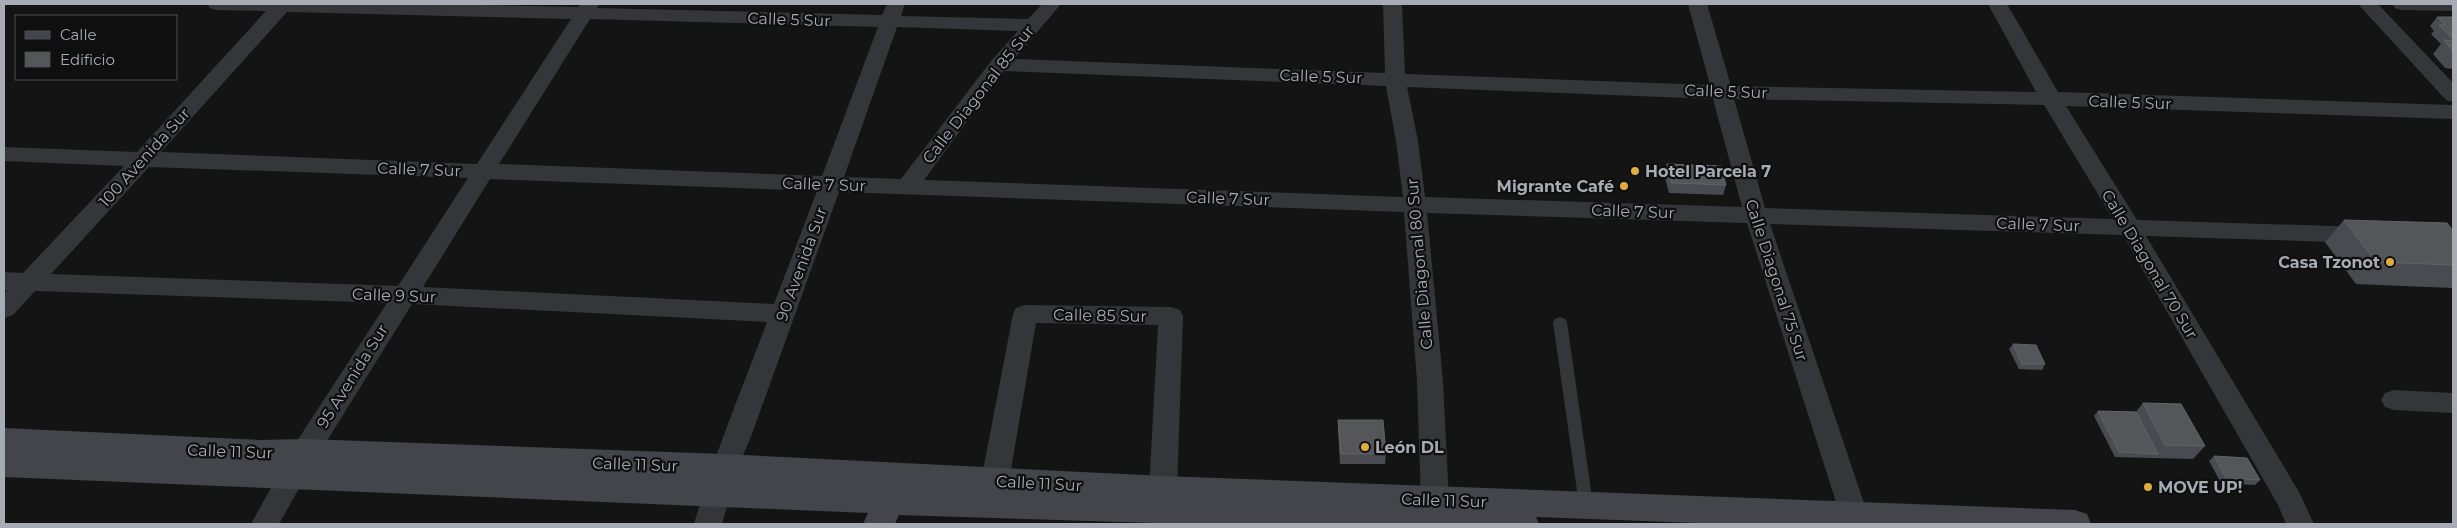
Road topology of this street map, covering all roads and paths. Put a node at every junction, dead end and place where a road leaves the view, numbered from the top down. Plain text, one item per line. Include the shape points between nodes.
1 (216, 4) edge
2 (1052, 4) edge
3 (1393, 4) edge
4 (1698, 4) edge
5 (1998, 4) edge
6 (2367, 4) edge
7 (2402, 4) edge
8 (282, 5) edge
9 (2453, 5) edge
10 (587, 9) edge
11 (892, 13) edge
12 (1031, 25) junction
13 (998, 66) junction
14 (1395, 80) junction
15 (1720, 92) junction
16 (2453, 96) edge
17 (2050, 99) junction
18 (2453, 112) edge
19 (4, 154) edge
20 (144, 158) junction
21 (482, 172) junction
22 (830, 184) junction
23 (907, 186) junction
24 (1415, 205) junction
25 (1755, 214) junction
26 (2130, 228) junction
27 (2384, 235) edge
28 (4, 281) edge
29 (30, 281) junction
30 (403, 295) junction
31 (4, 309) edge
32 (783, 314) junction
33 (1560, 322) dead end
34 (2394, 400) dead end
35 (2453, 403) edge
36 (4, 441) edge
37 (4, 464) edge
38 (299, 464) junction
39 (721, 480) junction
40 (995, 481) junction
41 (1163, 489) junction
42 (921, 496) edge
43 (1586, 505) junction
44 (884, 513) edge
45 (1438, 515) edge
46 (1855, 520) edge
47 (265, 524) edge
48 (708, 524) edge
49 (1523, 524) edge
50 (2075, 524) edge
51 (2300, 524) edge

1 - 8 street, Calle 5 Sur
2 - 12 street, Calle Diagonal 85 Sur
3 - 14 street, Calle Diagonal 80 Sur
4 - 15 street, Calle Diagonal 75 Sur
5 - 17 street, Calle Diagonal 70 Sur
6 - 16 street
7 - 9 street
8 - 10 street, Calle 5 Sur
8 - 20 street, 100 Avenida Sur
10 - 11 street, Calle 5 Sur
10 - 21 street, 95 Avenida Sur
11 - 12 street, Calle 5 Sur
11 - 22 street, 90 Avenida Sur
12 - 13 street, Calle Diagonal 85 Sur
13 - 14 street, Calle 5 Sur
13 - 23 street, Calle Diagonal 85 Sur
14 - 15 street, Calle 5 Sur
14 - 24 street, Calle Diagonal 80 Sur
15 - 17 street, Calle 5 Sur
15 - 25 street, Calle Diagonal 75 Sur
17 - 18 street, Calle 5 Sur
17 - 26 street, Calle Diagonal 70 Sur
19 - 20 street, Calle 7 Sur
20 - 21 street, Calle 7 Sur
20 - 29 street, 100 Avenida Sur
21 - 22 street, Calle 7 Sur
21 - 30 street, 95 Avenida Sur
22 - 23 street, Calle 7 Sur
22 - 32 street, 90 Avenida Sur
23 - 24 street, Calle 7 Sur
24 - 25 street, Calle 7 Sur
24 - 45 street, Calle Diagonal 80 Sur
25 - 26 street, Calle 7 Sur
25 - 46 street, Calle Diagonal 75 Sur
26 - 27 street, Calle 7 Sur
26 - 51 street, Calle Diagonal 70 Sur
28 - 29 street, Calle 9 Sur
29 - 30 street, Calle 9 Sur
29 - 31 street, 100 Avenida Sur
30 - 32 street, Calle 9 Sur
30 - 38 street, 95 Avenida Sur
32 - 39 street, 90 Avenida Sur
33 - 43 lane
34 - 35 street
36 - 38 main road, Calle 11 Sur via 260,453
37 - 38 main road, Calle 11 Sur
38 - 39 main road, Calle 11 Sur
38 - 47 street, 95 Avenida Sur
39 - 42 main road, Calle 11 Sur
39 - 44 main road, Calle 11 Sur
39 - 48 street, 90 Avenida Sur
40 - 41 main road, Calle 11 Sur
40 - 41 street, Calle 85 Sur via 1025,314 1171,316
40 - 42 main road, Calle 11 Sur
41 - 45 main road, Calle 11 Sur
42 - 44 main road
42 - 45 main road, Calle 11 Sur via 998,503
43 - 45 main road, Calle 11 Sur
43 - 46 main road, Calle 11 Sur
45 - 49 main road, Calle 11 Sur
46 - 50 main road, Calle 11 Sur

